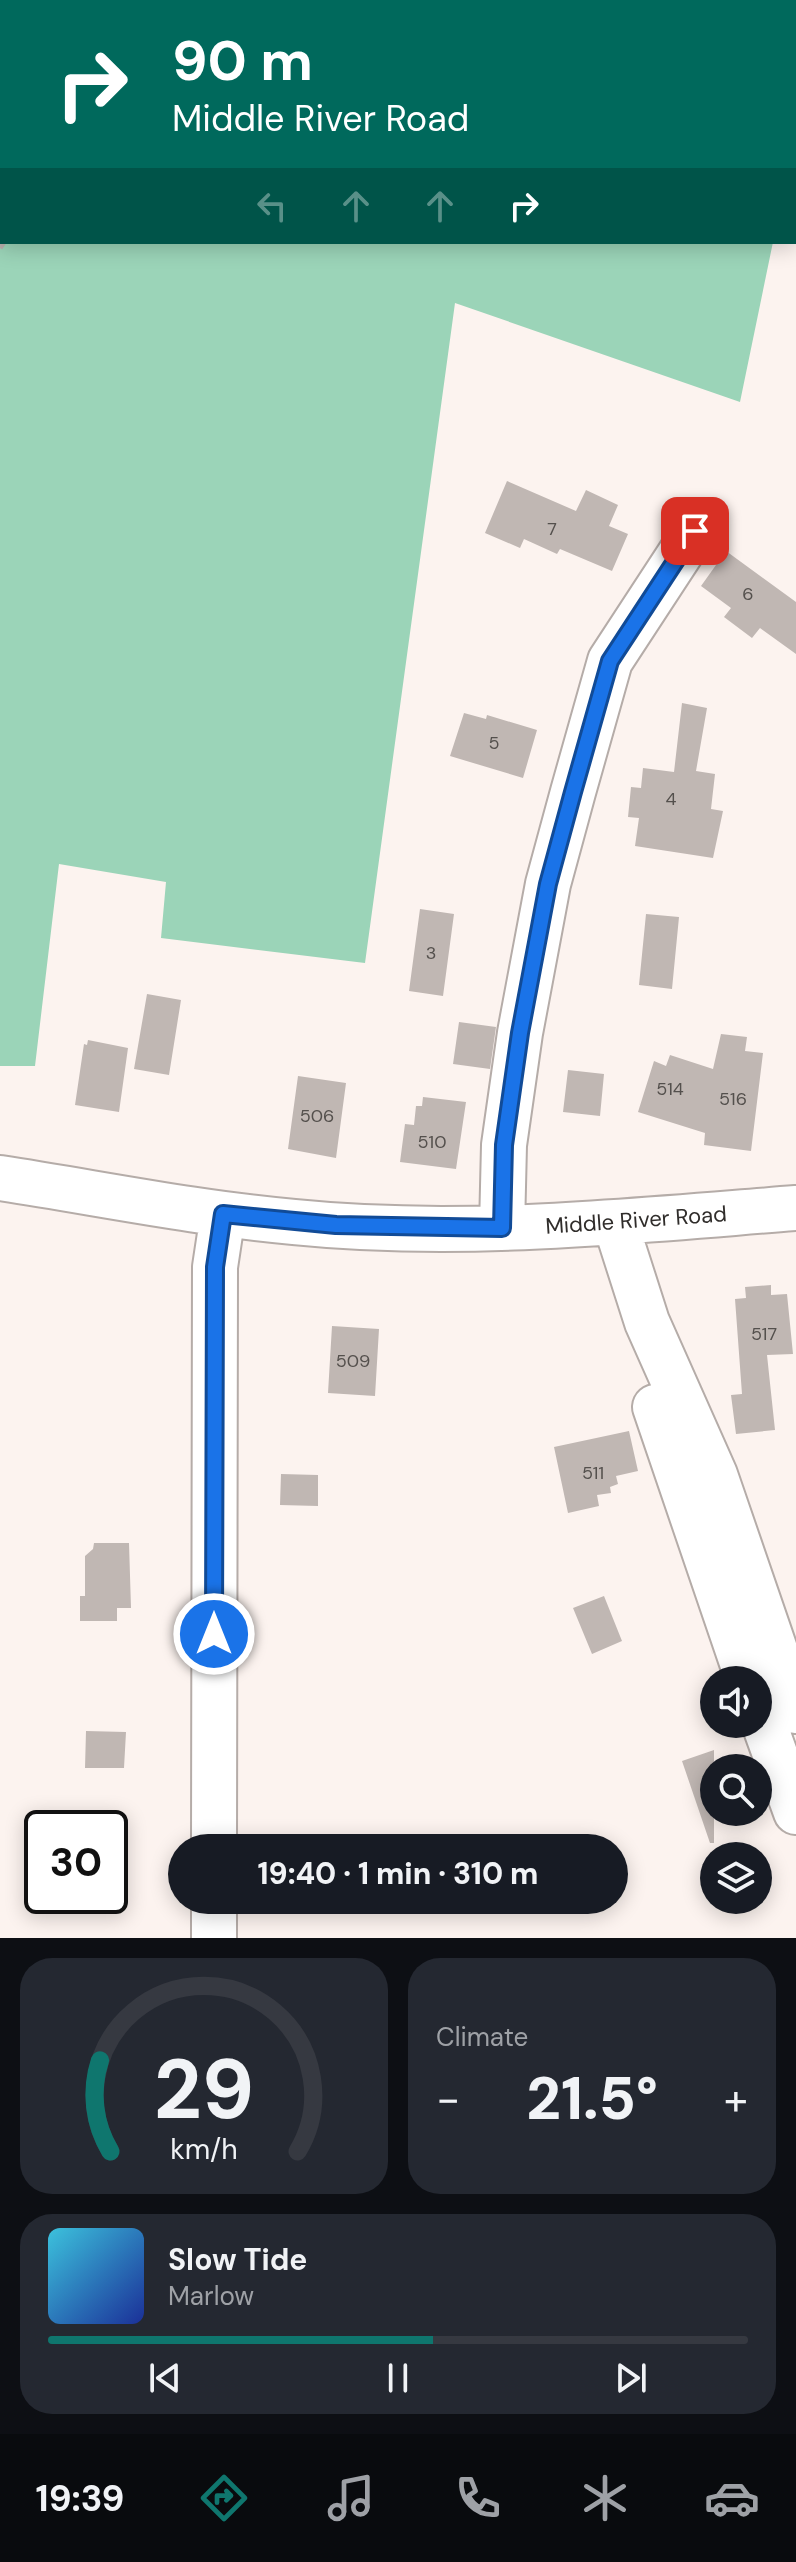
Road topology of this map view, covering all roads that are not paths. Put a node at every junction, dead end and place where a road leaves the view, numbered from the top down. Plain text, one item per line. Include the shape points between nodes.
1 (695, 531) dead end
2 (0, 1178) edge
3 (796, 1208) edge
4 (223, 1214) junction
5 (603, 1223) junction
6 (502, 1228) junction
7 (743, 1666) edge
8 (796, 1711) edge
9 (769, 1738) edge
10 (796, 1812) edge
11 (214, 1834) edge
12 (214, 1914) edge
13 (214, 1938) edge

1 - 6 street via 610,661 577,777 548,884 520,1033 504,1145
2 - 4 street, Middle River Road
3 - 5 street, Middle River Road
4 - 6 street, Middle River Road via 336,1225
4 - 11 street via 215,1267
5 - 6 street, Middle River Road
5 - 7 street via 613,1299 677,1466
5 - 8 street via 715,1475
9 - 10 street
12 - 13 street

